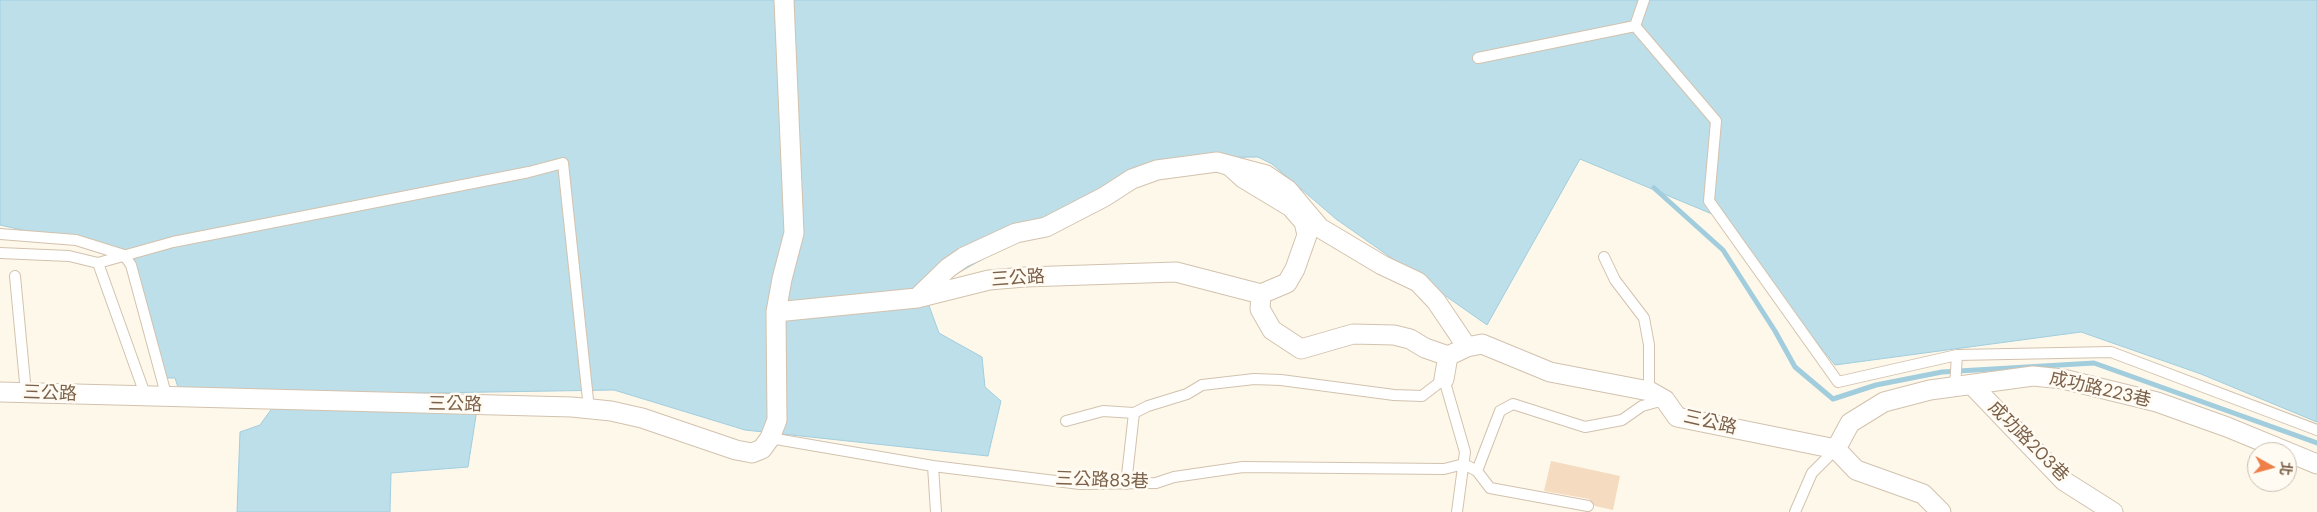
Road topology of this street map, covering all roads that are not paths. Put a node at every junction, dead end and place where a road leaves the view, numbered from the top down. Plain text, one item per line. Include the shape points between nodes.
1 (784, 0) edge
2 (1644, 0) edge
3 (1635, 26) junction
4 (1478, 58) dead end
5 (1217, 162) junction
6 (0, 234) edge
7 (0, 252) edge
8 (124, 256) junction
9 (1604, 257) dead end
10 (98, 263) junction
11 (15, 276) dead end
12 (1261, 294) junction
13 (917, 298) junction
14 (776, 312) junction
15 (1467, 347) junction
16 (1957, 355) junction
17 (1448, 356) junction
18 (1444, 379) junction
19 (1963, 386) junction
20 (0, 392) edge
21 (26, 393) junction
22 (1657, 396) junction
23 (146, 397) junction
24 (167, 398) junction
25 (589, 409) junction
26 (1134, 413) junction
27 (1066, 421) dead end
28 (2317, 430) edge
29 (770, 438) junction
30 (1836, 449) junction
31 (1464, 464) junction
32 (2317, 464) edge
33 (933, 466) junction
34 (1477, 471) junction
35 (1126, 484) junction
36 (1588, 506) dead end
37 (936, 512) edge
38 (1457, 512) edge
39 (1795, 512) edge
40 (1941, 512) edge
41 (2113, 512) edge

1 - 14 street via 794,233
2 - 3 lane
3 - 4 lane
3 - 16 lane via 1716,120 1709,201 1838,382
5 - 12 street via 1230,166 1292,207 1307,229 1292,276 1287,283
5 - 13 street via 1158,170 1132,179 1046,227 1016,233 978,249 948,268
5 - 15 street via 1266,176 1288,190 1320,228 1418,282
6 - 8 lane via 76,240
7 - 10 lane via 69,256
8 - 10 lane
8 - 24 lane via 131,265
8 - 25 lane via 173,242 563,163
9 - 22 lane via 1615,280 1644,318
10 - 23 lane
11 - 21 lane
12 - 13 street, 三公路 via 1176,272 1148,272 989,280
12 - 17 street via 1260,309 1272,330 1301,349 1353,334 1384,335 1410,339
13 - 14 street, 三公路
14 - 29 street via 778,403 777,420
15 - 17 street
15 - 22 street via 1482,344 1550,372
16 - 19 lane
16 - 28 lane via 2111,352
17 - 18 street
18 - 26 lane via 1422,396 1281,380 1239,380 1202,385 1187,394
18 - 31 lane via 1463,439
19 - 30 street, 成功路223巷 via 1930,390 1884,402 1850,423
19 - 32 street, 成功路223巷 via 2033,376 2063,379 2157,402
19 - 41 street, 成功路203巷 via 2064,480
20 - 21 street, 三公路
21 - 23 street, 三公路
22 - 30 street, 三公路 via 1677,417
22 - 34 lane via 1622,420 1586,427 1513,404 1500,410
23 - 24 street, 三公路
24 - 25 street, 三公路
25 - 29 street, 三公路 via 642,418 744,452 762,449
26 - 27 lane via 1103,410
26 - 35 lane
29 - 33 lane, 三公路83巷
30 - 39 lane via 1812,473
30 - 40 street via 1856,470 1923,494
31 - 34 lane
31 - 35 lane, 三公路83巷 via 1444,469 1243,467 1174,477 1156,483
31 - 38 lane
33 - 35 lane, 三公路83巷 via 1080,484
33 - 37 lane
34 - 36 lane via 1490,488

